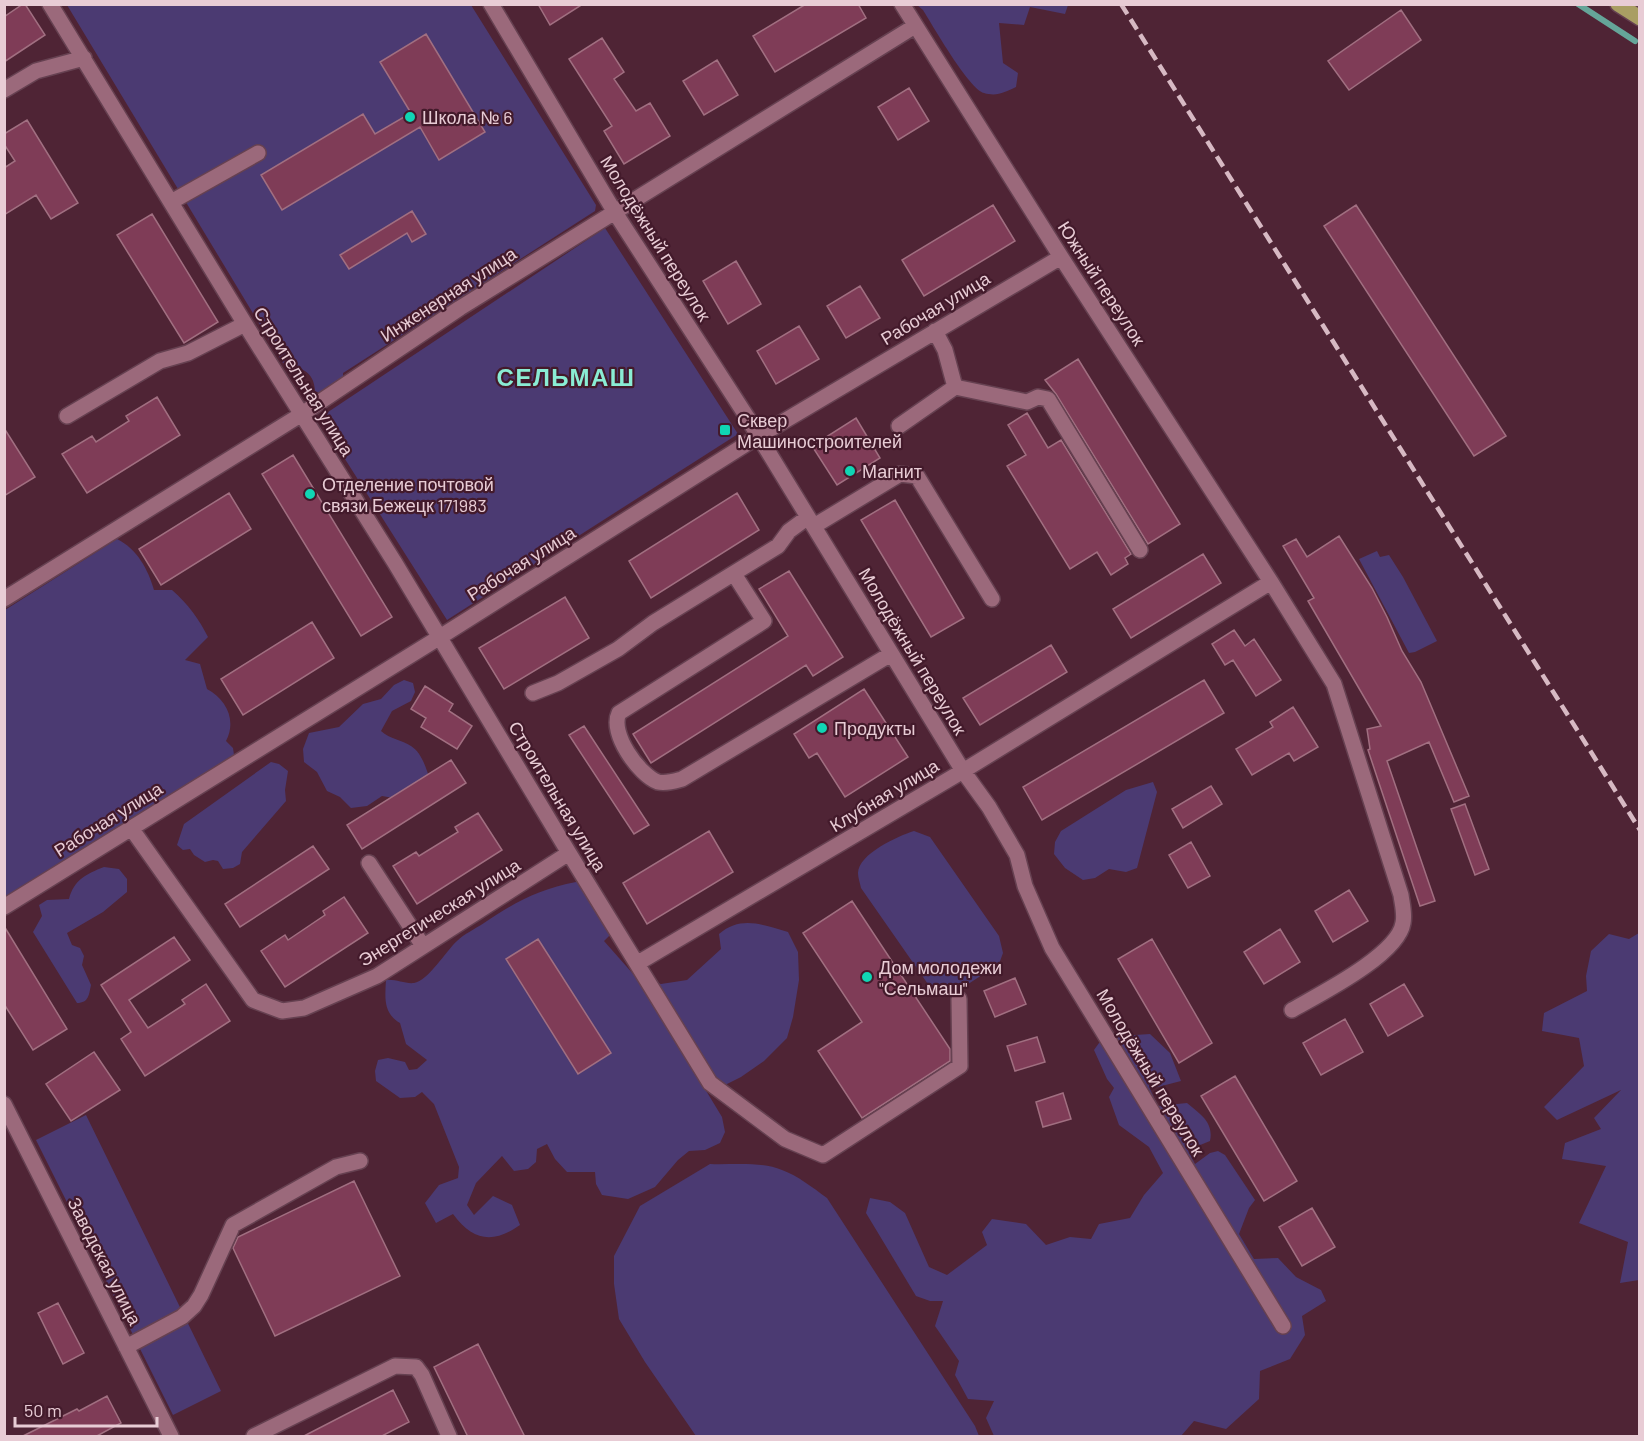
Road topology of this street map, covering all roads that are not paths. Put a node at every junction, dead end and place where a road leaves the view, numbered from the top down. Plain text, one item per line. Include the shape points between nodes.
1 (50, 4) edge
2 (490, 4) edge
3 (902, 4) edge
4 (1618, 4) edge
5 (1640, 18) edge
6 (915, 26) junction
7 (84, 58) junction
8 (4, 90) edge
9 (258, 153) dead end
10 (171, 202) junction
11 (614, 211) junction
12 (1061, 257) junction
13 (245, 324) junction
14 (935, 331) junction
15 (955, 387) junction
16 (302, 414) junction
17 (67, 416) dead end
18 (899, 426) dead end
19 (759, 436) junction
20 (811, 522) junction
21 (1140, 550) dead end
22 (734, 574) junction
23 (1271, 582) junction
24 (4, 599) edge
25 (992, 599) dead end
26 (440, 637) junction
27 (891, 654) junction
28 (532, 693) dead end
29 (963, 771) junction
30 (131, 828) junction
31 (569, 853) junction
32 (369, 863) dead end
33 (4, 907) edge
34 (423, 946) junction
35 (638, 963) junction
36 (959, 999) dead end
37 (1292, 1010) dead end
38 (4, 1104) edge
39 (360, 1161) dead end
40 (1283, 1326) dead end
41 (126, 1347) junction
42 (171, 1437) edge
43 (254, 1437) edge
44 (449, 1437) edge

1 - 7 street, Строительная улица
2 - 11 street, Молодёжный переулок
3 - 6 street, Южный переулок
4 - 5 main road
6 - 11 street, Инженерная улица
6 - 12 street, Южный переулок
7 - 8 street via 36,71
7 - 10 street, Строительная улица
9 - 10 street
10 - 13 street, Строительная улица
11 - 16 street, Инженерная улица via 459,308
11 - 19 street, Молодёжный переулок
12 - 14 street, Рабочая улица
12 - 23 street, Южный переулок
13 - 16 street, Строительная улица
13 - 17 street via 188,353 160,361
14 - 15 street via 945,350
14 - 19 street, Рабочая улица
15 - 18 street
15 - 21 street via 1027,402 1038,397 1048,399
16 - 24 street, Инженерная улица
16 - 26 street, Строительная улица
19 - 20 street, Молодёжный переулок
19 - 26 street, Рабочая улица
20 - 22 street via 789,531 778,546
20 - 25 street via 900,474 917,476
20 - 27 street, Молодёжный переулок
22 - 27 street via 764,621 619,713 616,720 631,757 659,782 682,779
22 - 28 street via 618,649
23 - 29 street, Клубная улица
23 - 37 street, Южный переулок via 1334,684 1401,894 1403,912 1400,932 1382,954
26 - 30 street, Рабочая улица
26 - 31 street, Строительная улица
27 - 29 street, Молодёжный переулок
29 - 35 street, Клубная улица
29 - 40 street, Молодёжный переулок via 1017,855 1025,886 1052,948
30 - 33 street, Рабочая улица
30 - 34 street, Энергетическая улица via 253,1000 267,1006 282,1011 304,1008 377,976
31 - 34 street, Энергетическая улица
31 - 35 street, Строительная улица
32 - 34 street
35 - 36 street, Строительная улица via 710,1083 785,1139 823,1155 960,1066
38 - 41 street, Заводская улица
39 - 41 street via 336,1167 233,1225 194,1306 182,1317
41 - 42 street, Заводская улица
43 - 44 street via 405,1365 416,1367 422,1375

